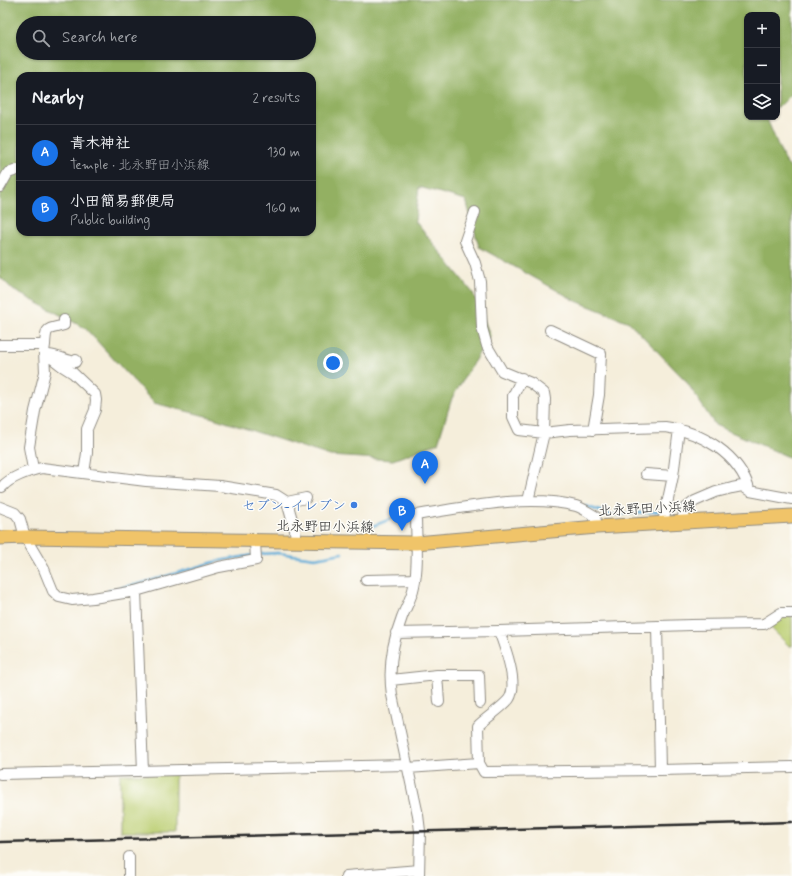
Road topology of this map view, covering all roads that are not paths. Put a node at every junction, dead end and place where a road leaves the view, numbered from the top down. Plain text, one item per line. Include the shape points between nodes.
1 (16, 171) edge
2 (0, 187) edge
3 (475, 212) dead end
4 (64, 320) dead end
5 (550, 330) dead end
6 (0, 345) edge
7 (45, 351) junction
8 (76, 360) dead end
9 (522, 378) junction
10 (679, 429) junction
11 (594, 430) junction
12 (544, 433) junction
13 (33, 469) junction
14 (84, 474) junction
15 (646, 474) dead end
16 (673, 476) junction
17 (1, 488) edge
18 (749, 488) junction
19 (306, 498) dead end
20 (528, 498) junction
21 (792, 499) edge
22 (287, 502) junction
23 (0, 506) edge
24 (665, 515) junction
25 (792, 516) edge
26 (681, 522) junction
27 (597, 526) junction
28 (26, 537) junction
29 (0, 538) edge
30 (296, 542) junction
31 (416, 543) junction
32 (255, 550) junction
33 (415, 579) junction
34 (366, 580) dead end
35 (136, 591) junction
36 (792, 613) edge
37 (657, 626) junction
38 (499, 631) junction
39 (396, 633) junction
40 (437, 675) junction
41 (391, 680) junction
42 (439, 702) dead end
43 (480, 703) dead end
44 (479, 763) junction
45 (408, 766) junction
46 (792, 767) edge
47 (660, 770) junction
48 (143, 771) junction
49 (0, 774) edge
50 (129, 857) dead end
51 (419, 873) edge
52 (129, 876) edge
53 (346, 876) edge

1 - 2 street via 8,174
3 - 9 street via 465,241 480,281 483,336 502,371
4 - 7 street via 64,325 49,329 45,333
5 - 11 street via 601,354
6 - 7 street
7 - 8 street via 69,361
7 - 13 street via 45,372 29,447
7 - 14 street via 95,394 95,410 87,429
9 - 12 street via 544,393
9 - 12 street via 513,396 514,417 519,430
10 - 11 street via 665,427
10 - 16 street
10 - 18 street via 698,436 729,455 740,469
11 - 12 street
12 - 20 street
13 - 14 street
13 - 17 street via 5,483
14 - 22 street via 247,490 276,494
15 - 16 street
16 - 24 street
18 - 21 street
18 - 26 street via 732,488 695,501 686,508
19 - 22 street
20 - 27 street via 578,506 595,516
20 - 31 street via 416,515
22 - 30 street
23 - 28 street via 15,513 20,519
24 - 26 main road, 北永野田小浜線
24 - 27 main road, 北永野田小浜線
25 - 26 main road, 北永野田小浜線
27 - 31 main road, 北永野田小浜線
28 - 29 main road, 北永野田小浜線
28 - 32 main road, 北永野田小浜線
28 - 35 street via 53,591 59,597 72,600
30 - 31 main road, 北永野田小浜線
30 - 32 main road, 北永野田小浜線
31 - 33 street
32 - 35 street via 219,567
33 - 34 street
33 - 39 street via 410,600
35 - 48 street
36 - 37 street via 781,613 764,624
37 - 38 street
37 - 47 street
38 - 39 street
38 - 44 street via 509,657 513,688 508,700 478,726
39 - 41 street via 391,655
40 - 41 street
40 - 42 street
40 - 43 street via 479,675
41 - 45 street via 392,696
44 - 45 street
44 - 47 street via 484,772
45 - 48 street
45 - 51 street via 420,831
46 - 47 street
48 - 49 street
50 - 52 street
51 - 53 street

